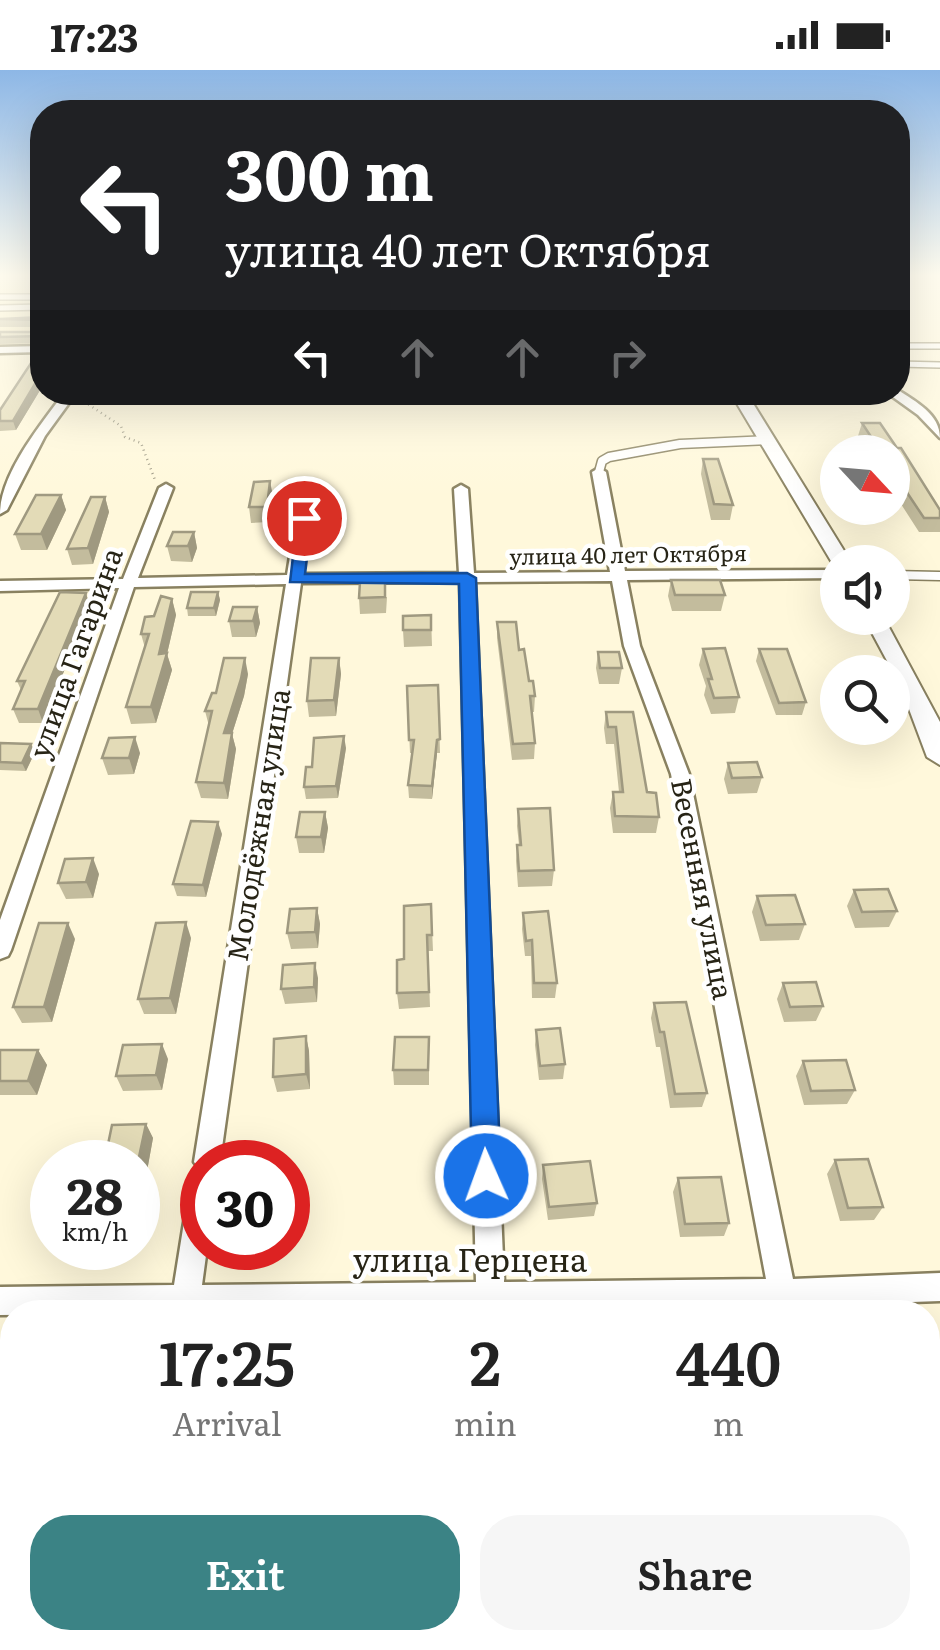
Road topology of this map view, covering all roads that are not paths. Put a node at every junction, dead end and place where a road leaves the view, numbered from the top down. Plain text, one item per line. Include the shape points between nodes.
1 (30, 349) edge
2 (0, 350) edge
3 (910, 364) edge
4 (940, 365) edge
5 (910, 404) edge
6 (62, 405) edge
7 (746, 405) edge
8 (940, 434) edge
9 (766, 440) junction
10 (599, 472) joint
11 (166, 488) road end
12 (308, 488) dead end
13 (461, 489) dead end
14 (0, 510) edge
15 (831, 545) edge
16 (820, 574) edge
17 (910, 575) edge
18 (940, 576) edge
19 (467, 578) junction
20 (296, 579) junction
21 (617, 579) junction
22 (128, 584) junction
23 (0, 586) edge
24 (885, 635) edge
25 (940, 757) edge
26 (0, 950) edge
27 (210, 1140) edge
28 (190, 1270) edge
29 (940, 1288) edge
30 (186, 1300) edge
31 (491, 1300) edge
32 (783, 1300) edge
33 (815, 1300) edge

1 - 2 street
3 - 4 lane
5 - 8 street
6 - 14 street
7 - 9 main road
9 - 10 lane via 680,444 610,457
9 - 15 main road
10 - 21 street, Весенняя улица
11 - 22 street, улица Гагарина
12 - 20 street, Молодёжная улица
13 - 19 street
16 - 21 street, улица 40 лет Октября
17 - 18 lane
19 - 20 street, улица 40 лет Октября
19 - 21 street, улица 40 лет Октября
19 - 31 street
20 - 22 street, улица 40 лет Октября
20 - 27 street, Молодёжная улица
21 - 32 street, Весенняя улица via 632,646 680,774
22 - 23 street, улица 40 лет Октября
22 - 26 street, улица Гагарина
24 - 25 main road
28 - 30 street
29 - 33 street, улица Герцена

